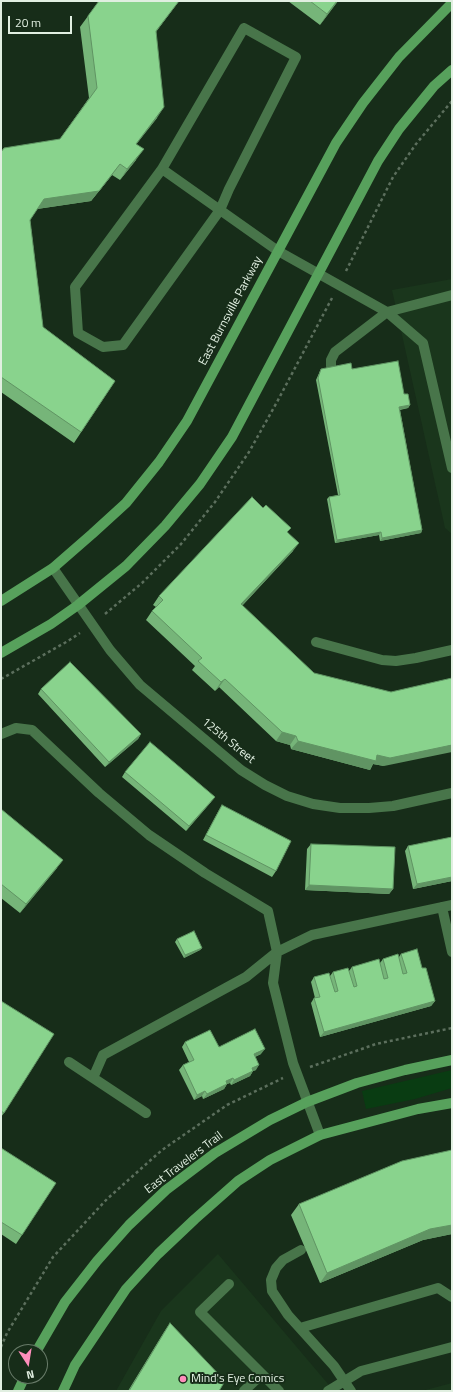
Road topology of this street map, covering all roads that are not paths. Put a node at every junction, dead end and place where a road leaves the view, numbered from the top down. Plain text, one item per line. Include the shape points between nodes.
1 (452, 3) edge
2 (452, 70) edge
3 (162, 170) junction
4 (220, 210) junction
5 (278, 251) junction
6 (318, 274) junction
7 (452, 295) edge
8 (387, 312) junction
9 (331, 366) edge
10 (452, 468) edge
11 (53, 568) junction
12 (1, 601) edge
13 (78, 605) junction
14 (316, 642) dead end
15 (452, 650) edge
16 (1, 654) edge
17 (1, 734) edge
18 (452, 793) edge
19 (447, 906) edge
20 (277, 952) junction
21 (452, 952) edge
22 (452, 1060) edge
23 (69, 1062) dead end
24 (93, 1078) junction
25 (307, 1102) junction
26 (452, 1103) edge
27 (146, 1113) dead end
28 (320, 1135) junction
29 (301, 1250) dead end
30 (229, 1284) dead end
31 (452, 1297) edge
32 (300, 1328) junction
33 (41, 1344) edge
34 (452, 1347) edge
35 (262, 1374) junction
36 (344, 1380) junction
37 (63, 1391) edge
38 (244, 1391) edge
39 (279, 1391) edge
40 (328, 1391) edge
41 (351, 1391) edge

1 - 5 street, East Burnsville Parkway via 399,56 363,103 336,143
2 - 6 street via 434,86 399,129 378,161
3 - 4 street
3 - 4 street via 244,28 296,57
3 - 4 street via 75,287 78,333 102,347 123,346
4 - 5 street
5 - 6 street
5 - 11 street, East Burnsville Parkway via 187,422 126,503
6 - 8 street
6 - 13 street via 232,437 200,484 165,526 126,566
7 - 8 street
8 - 9 street via 335,352
8 - 10 street via 423,343
11 - 12 street, East Burnsville Parkway
11 - 13 street, 125th Street
13 - 16 street
13 - 18 street, 125th Street via 110,650 140,685 241,770 265,785 287,796 313,804 340,808 393,806
14 - 15 street via 382,660 396,661
17 - 20 street via 16,728 32,730 99,793 149,835 268,911
19 - 20 street via 312,935
19 - 21 street
20 - 24 street via 246,977 103,1055
20 - 25 street via 273,983 293,1063
22 - 25 street, East Travelers Trail via 358,1083
23 - 24 street
24 - 27 street
25 - 28 street
25 - 33 street, East Travelers Trail via 270,1120 215,1153 166,1190 96,1261 65,1302
26 - 28 street via 405,1112
28 - 37 street via 270,1160 238,1181 158,1254 126,1289 75,1365
29 - 32 street via 283,1260 271,1280 272,1291 278,1302
30 - 35 street via 200,1312
31 - 32 street via 438,1288
32 - 36 street
34 - 36 street via 361,1371
35 - 38 street
35 - 39 street
36 - 40 street
36 - 41 street

